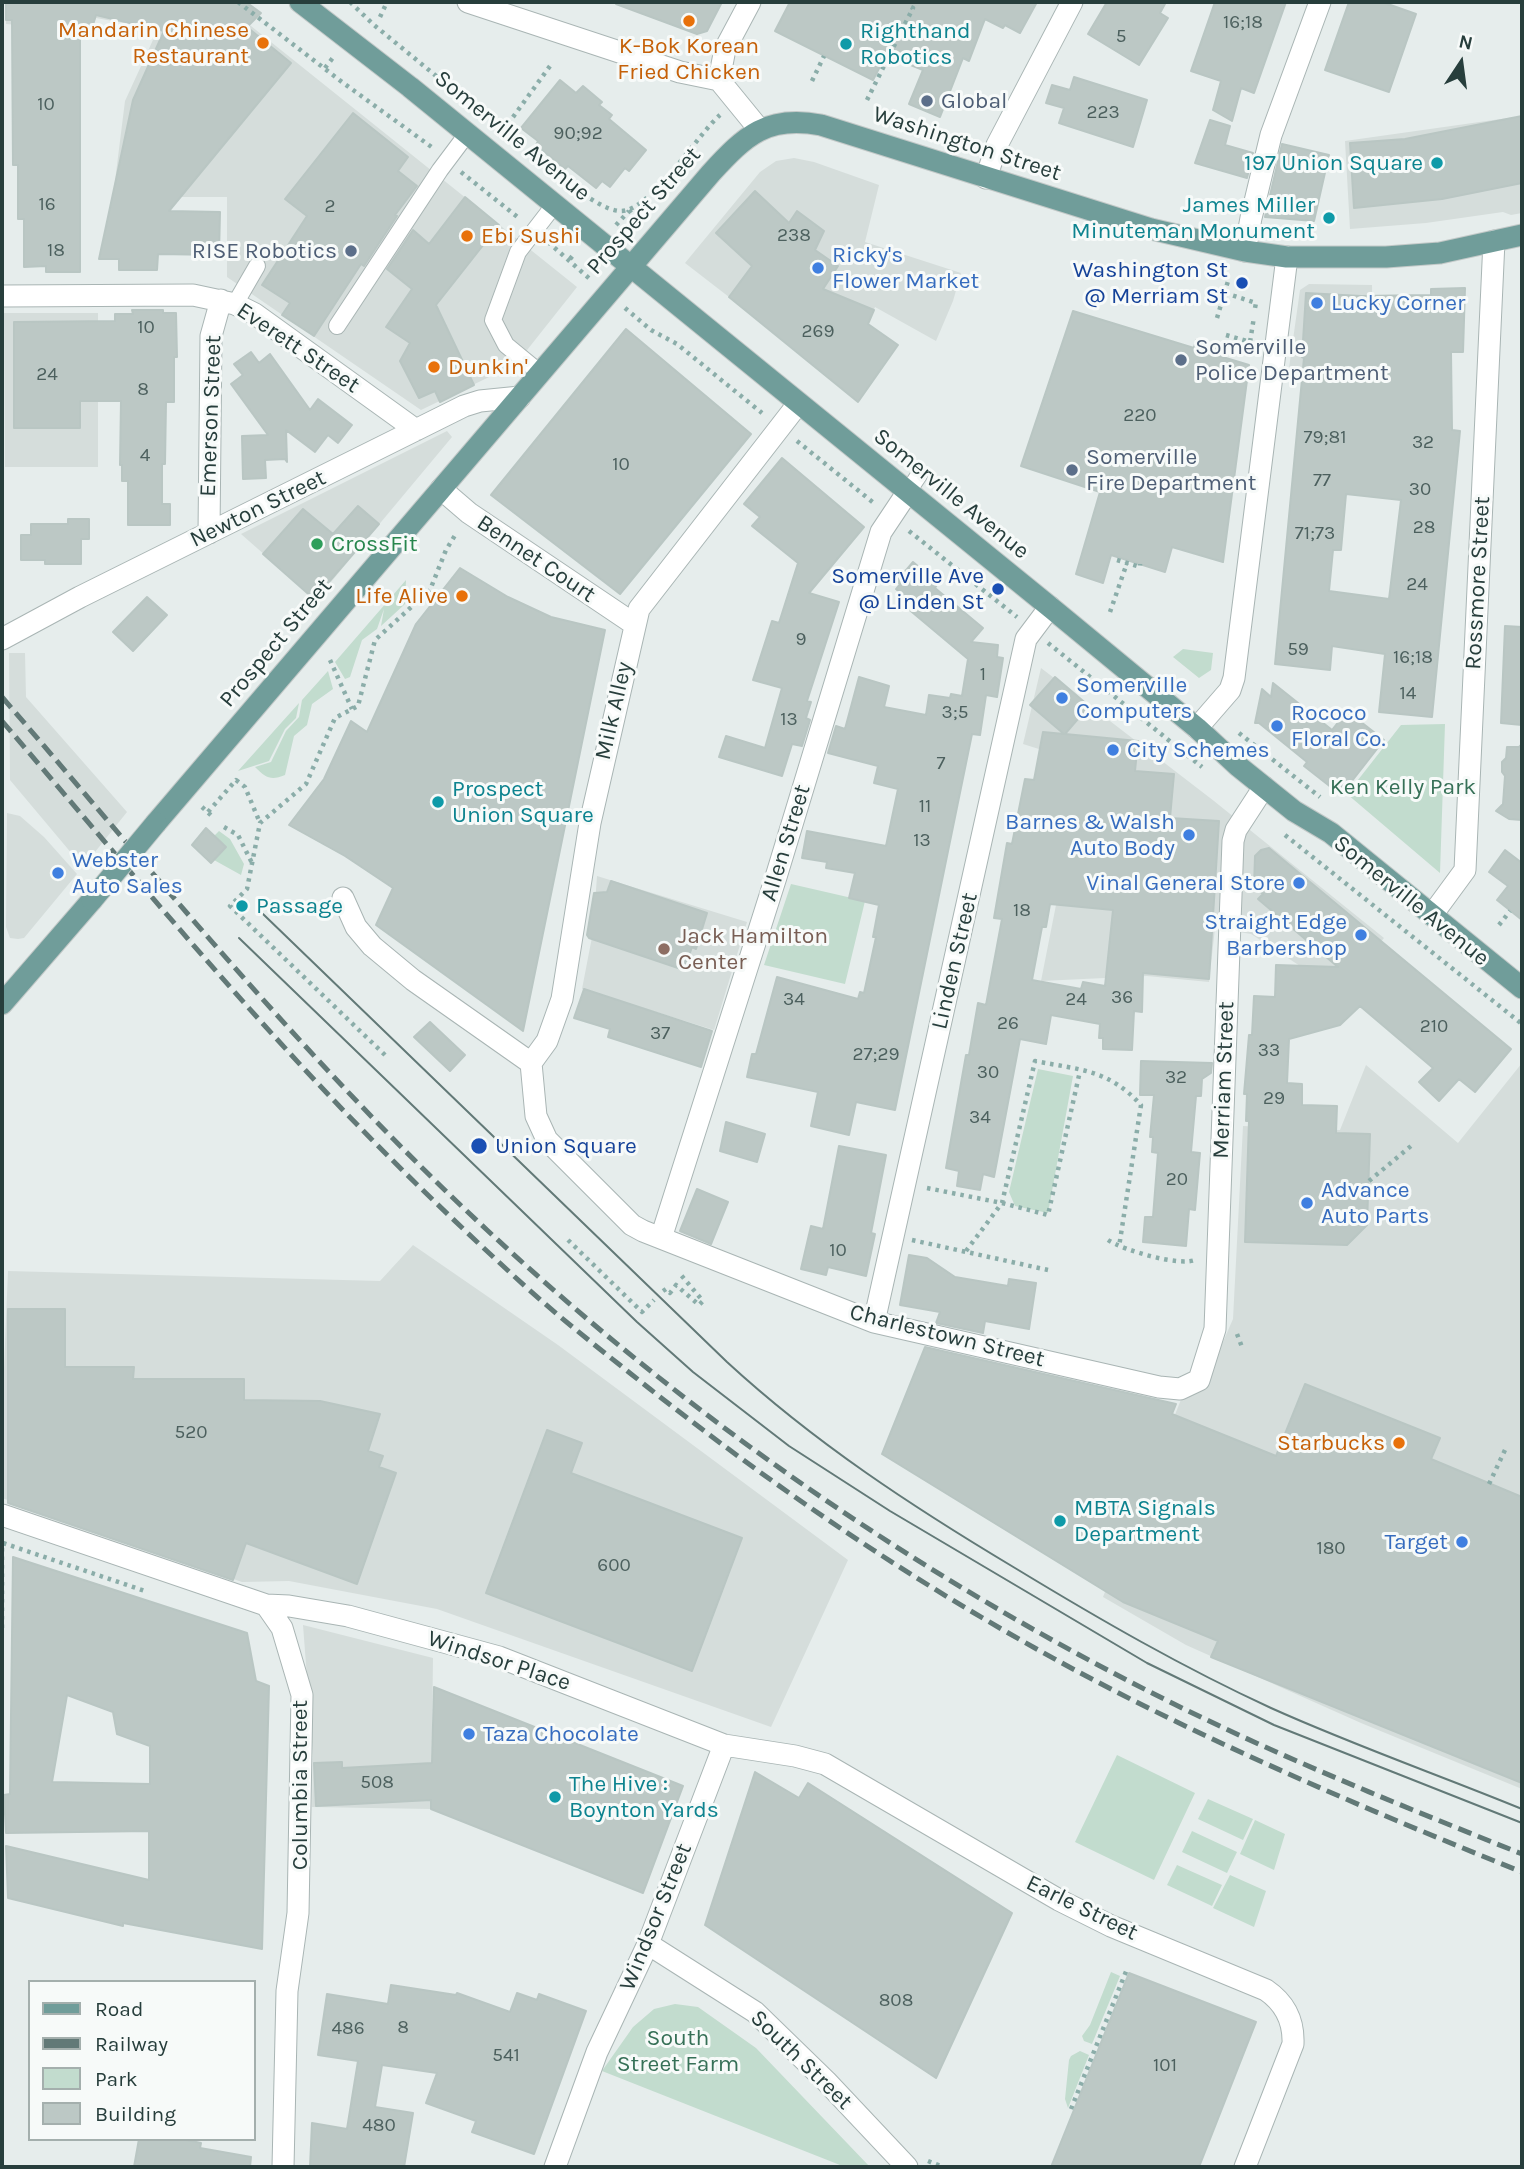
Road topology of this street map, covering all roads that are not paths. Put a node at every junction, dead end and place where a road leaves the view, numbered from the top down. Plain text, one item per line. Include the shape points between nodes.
1 (300, 2) edge
2 (468, 2) edge
3 (750, 2) edge
4 (1072, 2) edge
5 (1320, 2) edge
6 (502, 8) edge
7 (719, 80) junction
8 (759, 129) junction
9 (467, 134) junction
10 (986, 178) junction
11 (555, 204) junction
12 (1522, 235) edge
13 (1494, 241) junction
14 (1245, 251) junction
15 (1287, 257) junction
16 (257, 266) dead end
17 (630, 267) junction
18 (2, 296) edge
19 (228, 302) junction
20 (337, 326) dead end
21 (540, 373) junction
22 (520, 397) junction
23 (798, 404) junction
24 (416, 430) junction
25 (913, 484) junction
26 (441, 489) junction
27 (209, 533) junction
28 (1050, 607) junction
29 (634, 624) junction
30 (2, 639) edge
31 (1197, 728) junction
32 (1264, 787) junction
33 (343, 898) dead end
34 (1432, 915) junction
35 (1522, 988) edge
36 (2, 1004) edge
37 (530, 1063) junction
38 (661, 1238) junction
39 (874, 1322) junction
40 (1199, 1380) joint
41 (2, 1516) edge
42 (266, 1605) junction
43 (724, 1745) junction
44 (648, 1944) junction
45 (284, 2167) edge
46 (555, 2167) edge
47 (907, 2167) edge
48 (1245, 2167) edge

1 - 9 main road, Somerville Avenue
2 - 6 street
3 - 7 street via 725,48
4 - 10 street via 997,145
5 - 14 street via 1271,135
6 - 7 street via 680,72
7 - 8 street
8 - 10 main road, Washington Street via 787,121 820,125
8 - 17 main road, Prospect Street via 710,173
9 - 11 main road, Somerville Avenue
9 - 20 lane
10 - 14 main road, Washington Street via 1161,232
11 - 17 main road, Somerville Avenue
11 - 21 lane via 518,252 493,323 506,345
12 - 13 main road, Washington Street
13 - 15 main road, Washington Street via 1440,253
13 - 34 street, Rossmore Street via 1465,870
14 - 15 main road, Washington Street
15 - 31 street via 1234,678 1230,690
16 - 19 lane
17 - 21 main road, Prospect Street
17 - 23 main road, Somerville Avenue
18 - 19 street, Everett Street via 193,295
19 - 24 street, Everett Street via 255,314
19 - 27 street, Emerson Street via 211,335
21 - 22 main road, Prospect Street
22 - 24 street, Newton Street via 480,401
22 - 26 main road, Prospect Street
23 - 25 main road, Somerville Avenue
23 - 29 street, Milk Alley via 650,592
24 - 27 street, Newton Street
25 - 28 main road, Somerville Avenue
25 - 38 street, Allen Street via 881,532
26 - 29 street, Bennet Court via 469,513
26 - 36 main road, Prospect Street, bridge
27 - 30 street, Newton Street
28 - 31 main road, Somerville Avenue
28 - 39 street, Linden Street via 1026,639
29 - 37 street, Milk Alley via 590,823 562,999 547,1041
31 - 32 main road, Somerville Avenue
32 - 34 main road, Somerville Avenue via 1331,833
32 - 40 street, Merriam Street via 1233,841 1215,1329
33 - 37 street via 356,927 372,946
34 - 35 main road, Somerville Avenue
37 - 38 street, Charlestown Street via 536,1115 547,1140 632,1225
38 - 39 street, Charlestown Street
39 - 40 street, Charlestown Street via 1159,1387 1180,1389
41 - 42 street
42 - 43 street, Windsor Place via 348,1616 499,1657
42 - 45 street, Columbia Street via 282,1628 302,1695 298,1913 287,1991
43 - 44 street, Windsor Street
43 - 48 street, Earle Street via 825,1764 1059,1900 1275,1996 1290,2018 1293,2044
44 - 46 street, Windsor Street via 597,2052
44 - 47 street, South Street via 755,2012

